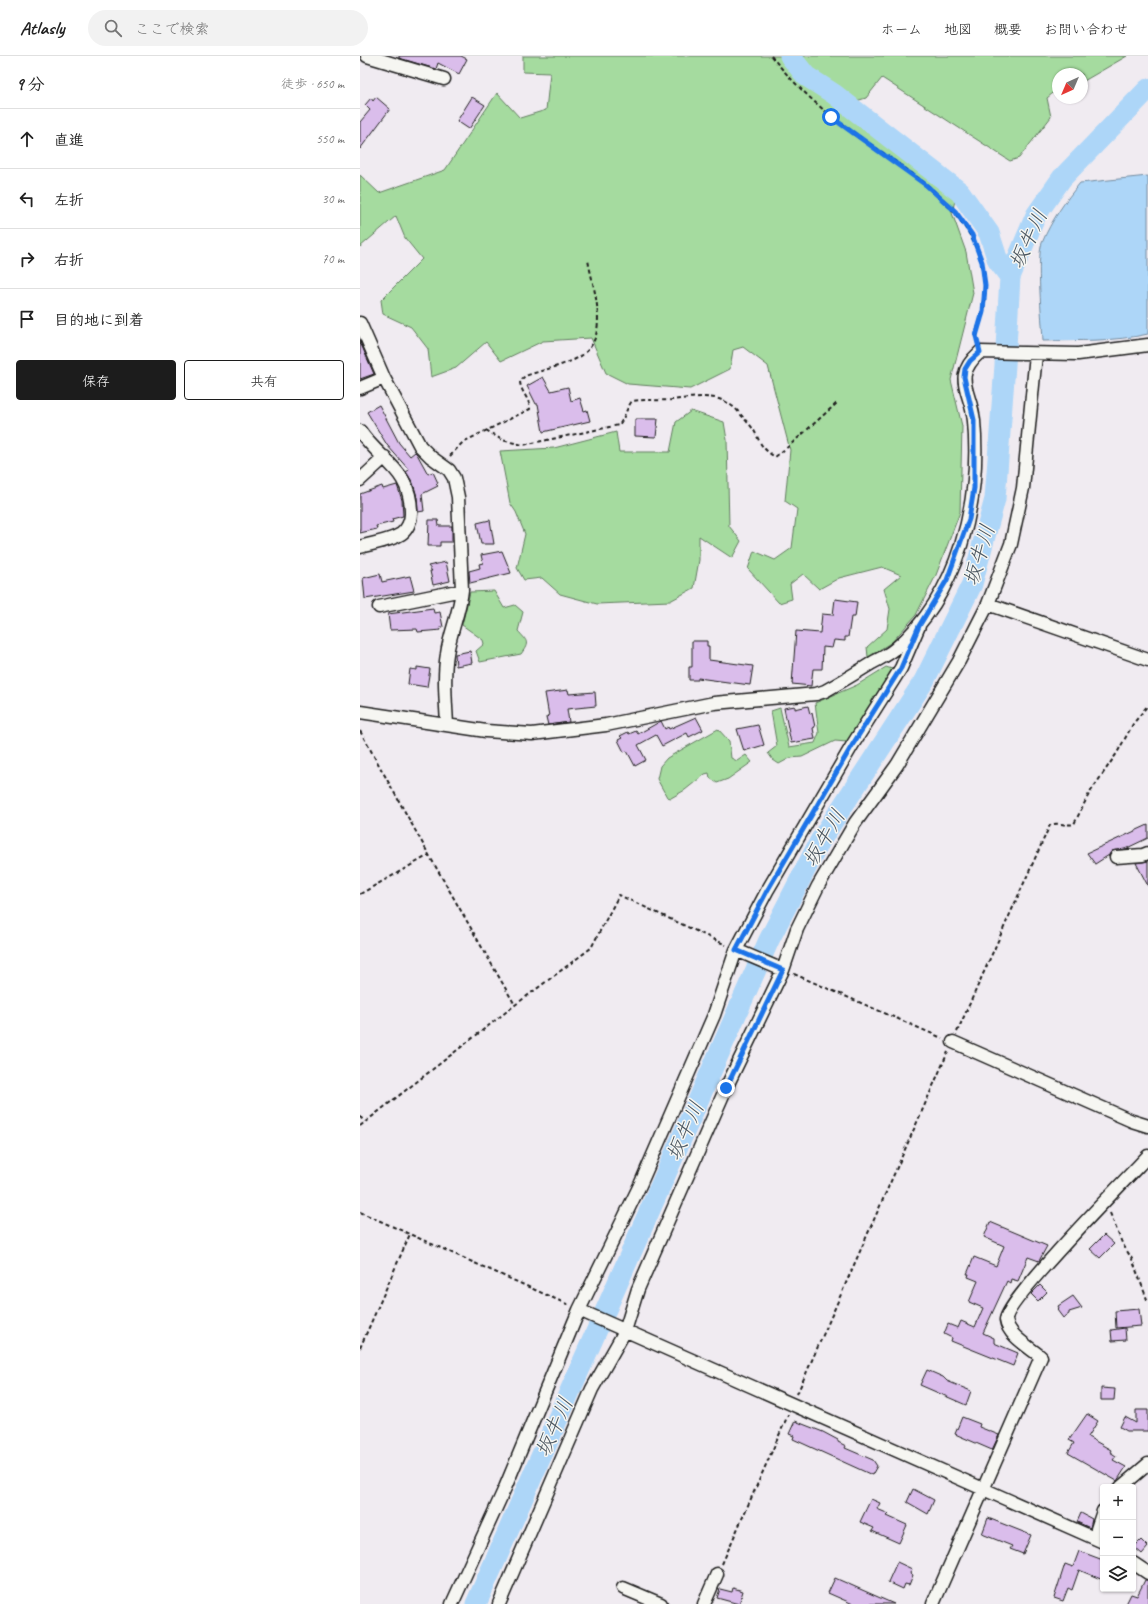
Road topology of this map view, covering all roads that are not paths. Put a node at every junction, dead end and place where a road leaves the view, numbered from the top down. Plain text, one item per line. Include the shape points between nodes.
1 (367, 56) edge
2 (444, 79) dead end
3 (360, 323) edge
4 (1148, 345) edge
5 (1036, 354) junction
6 (384, 378) junction
7 (360, 388) edge
8 (360, 431) edge
9 (385, 457) junction
10 (360, 480) edge
11 (360, 547) edge
12 (462, 590) junction
13 (988, 604) junction
14 (379, 607) dead end
15 (919, 626) junction
16 (1148, 660) edge
17 (360, 712) edge
18 (447, 725) junction
19 (1148, 853) edge
20 (1116, 857) dead end
21 (741, 952) junction
22 (779, 968) junction
23 (953, 1042) road end
24 (1148, 1126) edge
25 (1148, 1156) edge
26 (579, 1310) junction
27 (625, 1331) junction
28 (1148, 1464) edge
29 (1125, 1484) edge
30 (984, 1489) junction
31 (1100, 1520) edge
32 (1100, 1537) edge
33 (1100, 1540) edge
34 (1136, 1565) edge
35 (1148, 1573) edge
36 (718, 1574) road end
37 (623, 1588) dead end
38 (452, 1604) edge
39 (499, 1604) edge
40 (661, 1604) edge
41 (704, 1604) edge
42 (933, 1604) edge

1 - 2 street
3 - 6 street
4 - 5 street via 1078,354
5 - 13 street via 1023,488 1011,544
5 - 15 street via 986,352 968,365 964,377 974,420 974,488 969,519 947,580
6 - 7 street
6 - 12 street via 420,446 454,478 458,498
8 - 9 street via 368,443
9 - 10 street
9 - 11 street via 400,473 412,500 411,517 406,531 399,536
12 - 14 street
12 - 18 street via 446,656
13 - 16 street
13 - 22 street via 959,661 897,765 855,824 818,886
15 - 18 street via 894,650 816,694 714,703 606,725 546,733 486,731
15 - 21 street via 901,668 849,750 775,878
17 - 18 street
19 - 20 street
21 - 22 street
21 - 26 street via 649,1164
22 - 27 street via 638,1289
23 - 24 street
25 - 30 street via 1017,1298 1009,1310 1006,1318 1011,1332 1042,1356
26 - 27 street
26 - 38 street via 505,1488
27 - 30 street
27 - 39 street via 592,1389
28 - 29 street
30 - 33 street
30 - 42 street
31 - 32 street via 1097,1529
34 - 35 street
36 - 41 street
37 - 40 street

